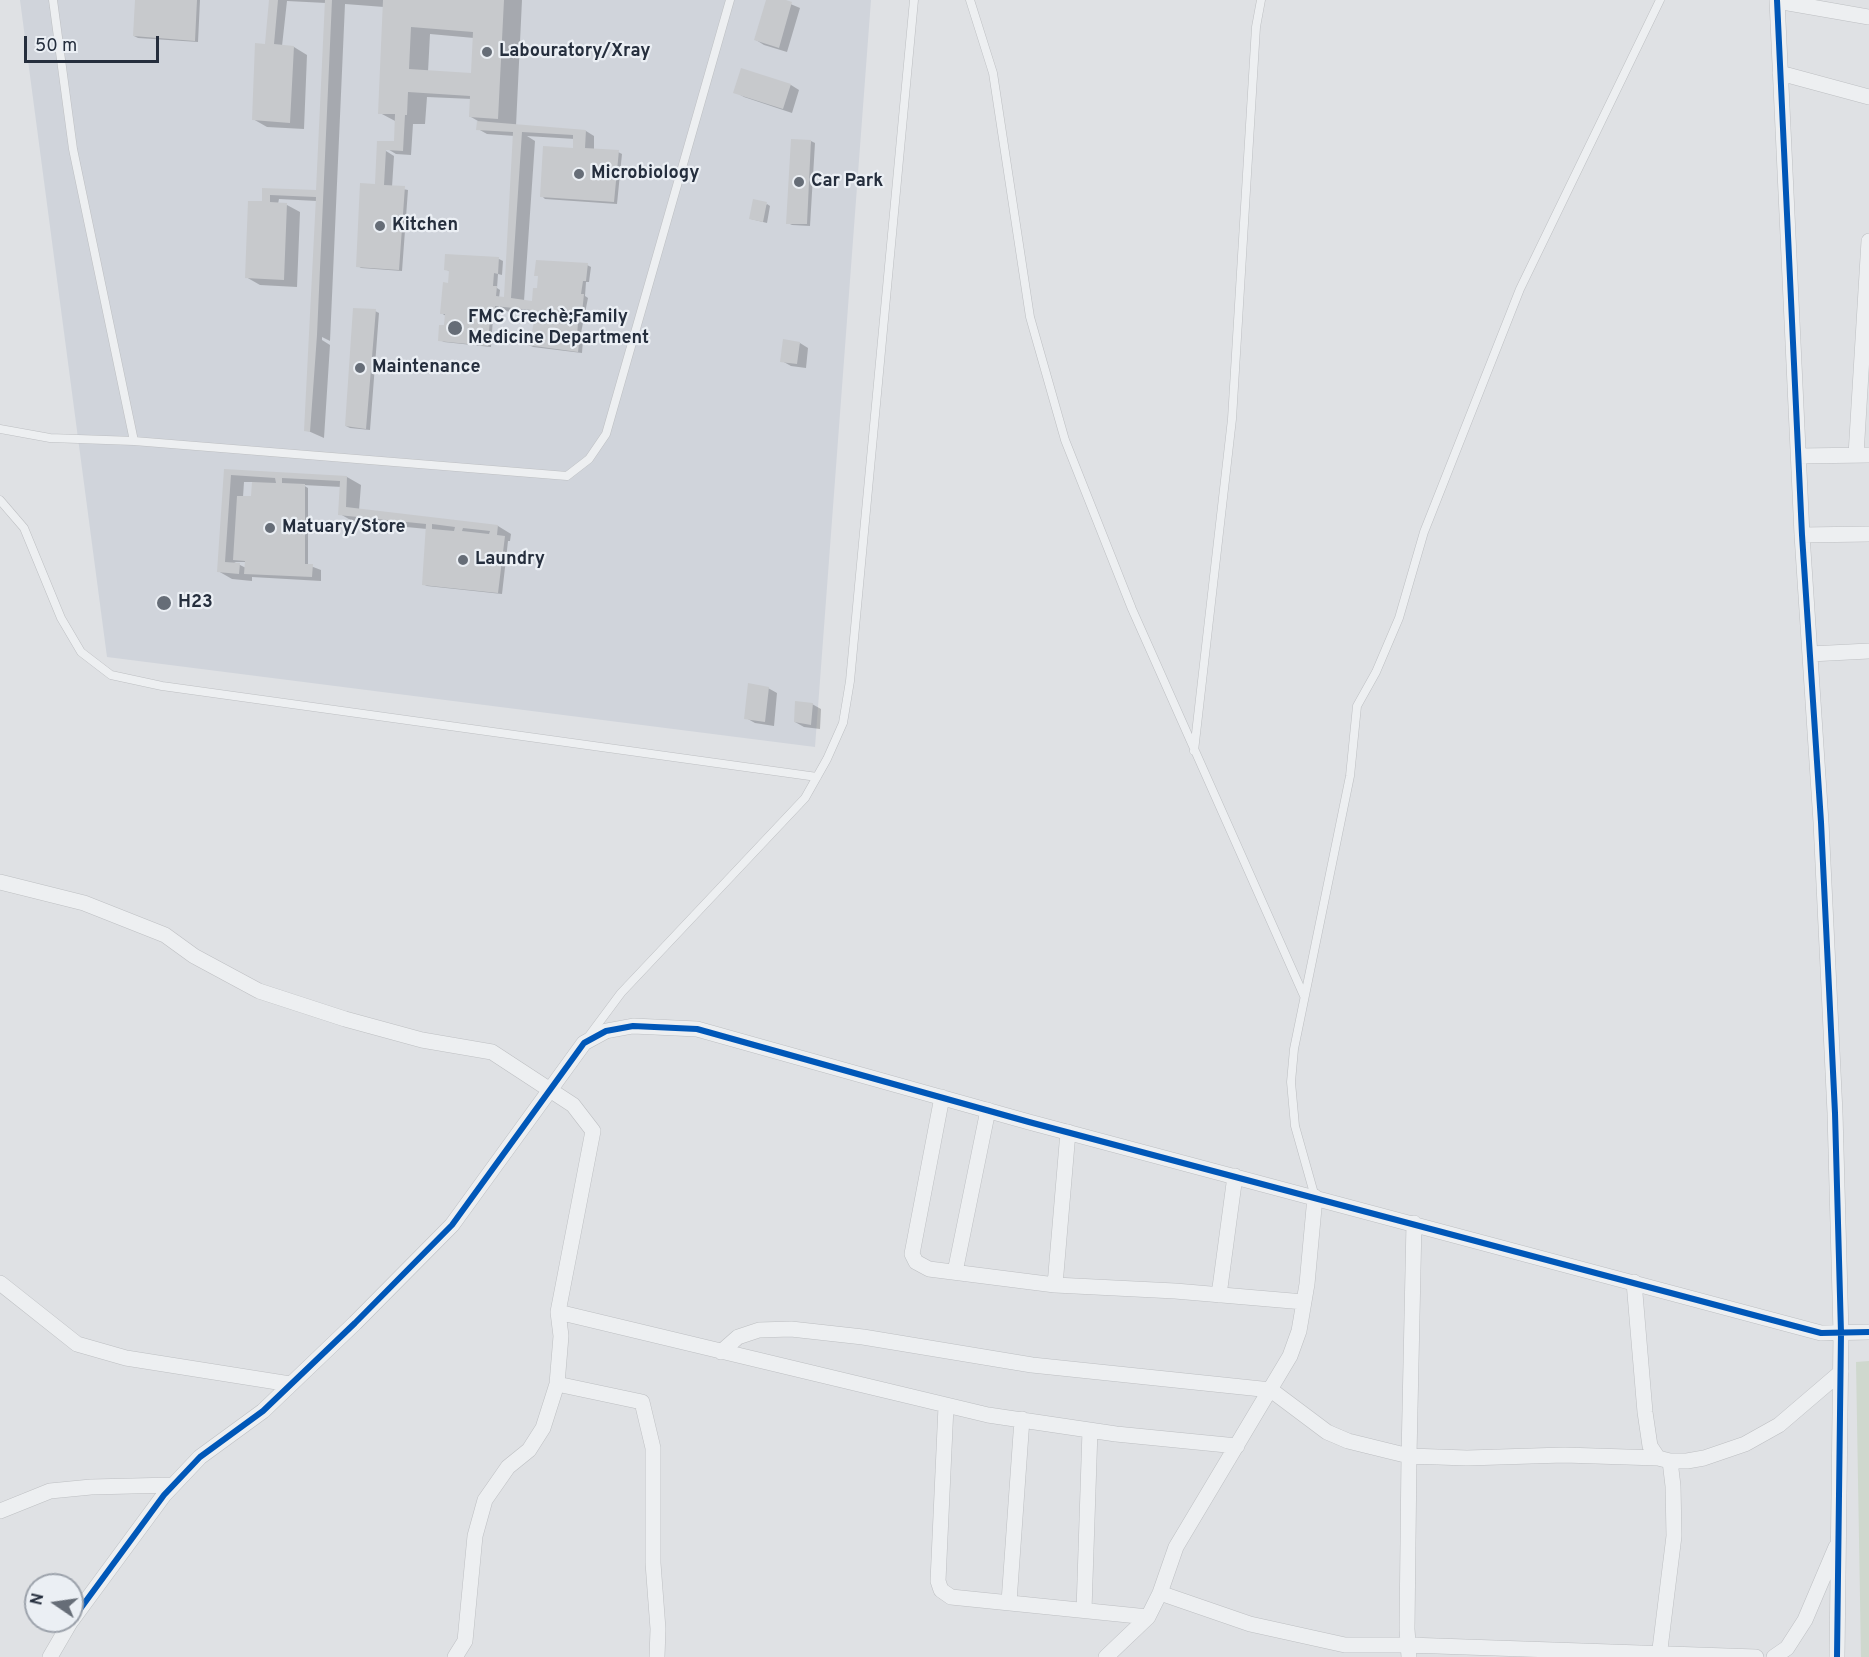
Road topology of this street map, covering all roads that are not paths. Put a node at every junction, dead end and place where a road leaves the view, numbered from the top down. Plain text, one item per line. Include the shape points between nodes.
1 (52, 0) edge
2 (730, 0) edge
3 (914, 0) edge
4 (970, 0) edge
5 (1261, 0) edge
6 (1660, 0) edge
7 (1777, 1) edge
8 (1869, 17) edge
9 (1780, 73) junction
10 (1869, 97) edge
11 (1869, 241) edge
12 (0, 429) edge
13 (134, 441) junction
14 (1863, 455) edge
15 (1798, 456) junction
16 (0, 500) edge
17 (1869, 534) edge
18 (1802, 535) junction
19 (1869, 651) edge
20 (1810, 654) junction
21 (1194, 753) junction
22 (817, 777) junction
23 (0, 882) edge
24 (1304, 996) junction
25 (584, 1043) junction
26 (550, 1089) junction
27 (942, 1097) junction
28 (988, 1110) junction
29 (1068, 1132) junction
30 (1235, 1176) junction
31 (1315, 1197) junction
32 (1414, 1223) junction
33 (956, 1272) junction
34 (1634, 1282) junction
35 (0, 1283) edge
36 (1055, 1285) junction
37 (1219, 1295) junction
38 (1304, 1302) junction
39 (558, 1312) junction
40 (1869, 1332) edge
41 (1841, 1333) junction
42 (721, 1352) junction
43 (1841, 1372) junction
44 (290, 1384) junction
45 (558, 1384) junction
46 (1271, 1390) junction
47 (946, 1406) junction
48 (1022, 1419) junction
49 (1090, 1430) junction
50 (1237, 1446) junction
51 (1409, 1456) junction
52 (1664, 1460) junction
53 (173, 1485) junction
54 (0, 1510) edge
55 (1839, 1540) junction
56 (1160, 1593) junction
57 (1009, 1602) junction
58 (84, 1603) edge
59 (1084, 1610) junction
60 (1148, 1617) junction
61 (64, 1633) edge
62 (1409, 1651) edge
63 (1659, 1655) edge
64 (1780, 1656) edge
65 (50, 1657) edge
66 (455, 1657) edge
67 (657, 1657) edge
68 (1106, 1657) edge
69 (1756, 1657) edge
70 (1837, 1657) edge

1 - 13 lane via 73,149
2 - 13 lane via 606,434 589,459 567,476
3 - 22 lane via 850,681 843,723
4 - 21 lane via 993,73 1030,317 1065,440
5 - 21 lane via 1256,27 1232,419
6 - 24 lane via 1520,289 1424,532 1400,618 1357,706 1350,776
7 - 8 street
7 - 9 street
9 - 10 street
9 - 15 street
11 - 14 street
12 - 13 lane via 50,438
14 - 15 street
15 - 18 street
16 - 22 lane via 24,528 61,618 81,652 111,675 162,686
17 - 18 street
18 - 20 street
19 - 20 street
20 - 41 street via 1835,1113
21 - 24 lane
22 - 25 lane via 806,798 621,993
23 - 26 street via 84,903 165,935 194,956 260,991 422,1040 492,1052
24 - 31 lane via 1291,1082 1295,1126
25 - 26 street
25 - 27 street via 606,1031 633,1026 697,1029
26 - 39 street via 573,1104 593,1131
26 - 44 street via 452,1225
27 - 28 street
27 - 33 street via 912,1254 916,1262 929,1269
28 - 29 street
28 - 33 street
29 - 30 street
29 - 36 street
30 - 31 street
30 - 37 street
31 - 32 street
31 - 38 street
32 - 34 street
32 - 51 street
33 - 36 street
34 - 41 street via 1821,1333
34 - 52 street via 1650,1446
35 - 44 street via 77,1344 126,1358
36 - 37 street
37 - 38 street
38 - 46 street via 1290,1356
39 - 42 street
39 - 45 street
40 - 41 street
41 - 43 street
42 - 46 street via 738,1336 759,1330 790,1329 1032,1365
42 - 47 street
43 - 52 street via 1779,1425 1744,1444 1704,1458
43 - 55 street
44 - 53 street via 263,1411 200,1457
45 - 66 street via 543,1428 485,1500 474,1536 465,1641
45 - 67 street via 642,1402 653,1448
46 - 50 street
46 - 51 street via 1327,1431 1348,1441
47 - 48 street
47 - 57 street via 938,1581 941,1590 951,1597
48 - 49 street
48 - 57 street
49 - 50 street
49 - 59 street
50 - 56 street via 1176,1547
51 - 52 street via 1564,1455
51 - 62 street
52 - 63 street via 1673,1486 1674,1536
53 - 54 street via 50,1491
53 - 58 street
55 - 64 street via 1805,1620
55 - 70 street
56 - 60 street
56 - 62 street via 1297,1635 1345,1645
57 - 59 street
59 - 60 street
60 - 68 street
61 - 65 street
62 - 63 street
63 - 69 street

